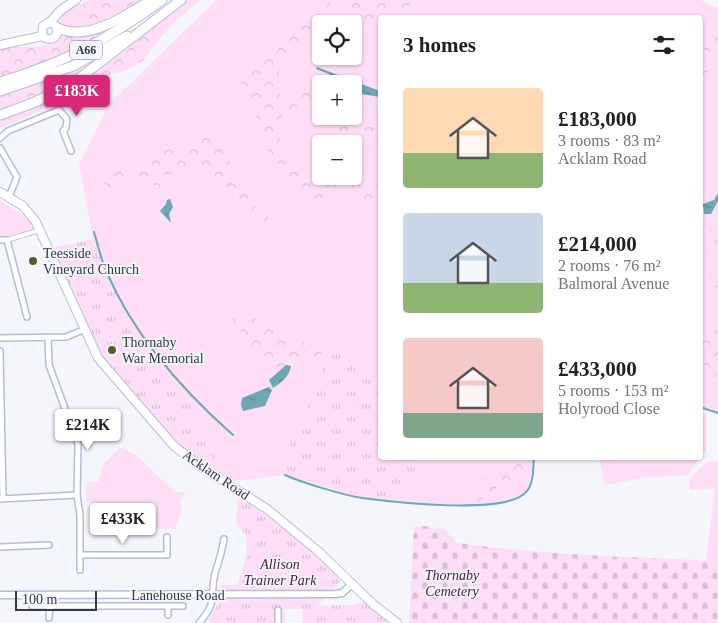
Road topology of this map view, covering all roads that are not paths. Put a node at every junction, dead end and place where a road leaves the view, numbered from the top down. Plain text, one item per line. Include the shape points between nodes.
1 (76, 0) edge
2 (150, 0) edge
3 (162, 0) edge
4 (176, 0) edge
5 (181, 0) edge
6 (54, 25) junction
7 (42, 36) junction
8 (0, 45) edge
9 (0, 82) edge
10 (0, 91) edge
11 (0, 115) edge
12 (0, 138) edge
13 (0, 148) edge
14 (71, 150) dead end
15 (0, 192) edge
16 (9, 197) junction
17 (40, 230) junction
18 (0, 240) edge
19 (7, 240) junction
20 (27, 316) dead end
21 (83, 330) junction
22 (0, 338) edge
23 (48, 338) junction
24 (0, 350) edge
25 (77, 495) junction
26 (2, 498) edge
27 (167, 537) dead end
28 (224, 539) dead end
29 (49, 545) dead end
30 (0, 547) edge
31 (80, 555) junction
32 (80, 570) dead end
33 (352, 584) junction
34 (110, 594) junction
35 (0, 595) edge
36 (213, 595) junction
37 (32, 606) dead end
38 (50, 606) junction
39 (110, 606) junction
40 (168, 606) junction
41 (183, 606) dead end
42 (278, 610) dead end
43 (168, 615) dead end
44 (50, 618) dead end
45 (276, 621) edge
46 (199, 623) edge
47 (397, 623) edge

1 - 6 main road via 61,10
2 - 6 highway, A66 via 92,30 75,33
3 - 9 highway, A66 via 79,54
4 - 10 highway, A66 via 96,54 49,75
5 - 11 highway via 73,83
6 - 7 main road via 43,26
6 - 7 main road via 57,36 52,39
7 - 8 main road
12 - 14 street via 4,133 59,110 67,119 63,131
13 - 16 street via 17,177
15 - 16 main road, Acklam Road
16 - 17 main road, Acklam Road via 30,212
17 - 19 street
17 - 21 main road, Acklam Road
18 - 19 street
19 - 20 street
21 - 23 street via 66,337
21 - 33 main road, Acklam Road via 98,358 174,446 267,509
22 - 23 street
23 - 25 street via 49,365 78,444
24 - 26 street
25 - 26 street
25 - 31 street
27 - 31 street via 167,555
28 - 36 street
29 - 30 street
31 - 32 street
33 - 36 street, Lanehouse Road via 342,593 335,594
33 - 47 main road, Acklam Road
34 - 35 street, Lanehouse Road
34 - 36 street, Lanehouse Road
34 - 39 street
36 - 46 street via 211,607
37 - 38 street
38 - 39 street
38 - 44 street
39 - 40 street
40 - 41 street
40 - 43 street
42 - 45 street

